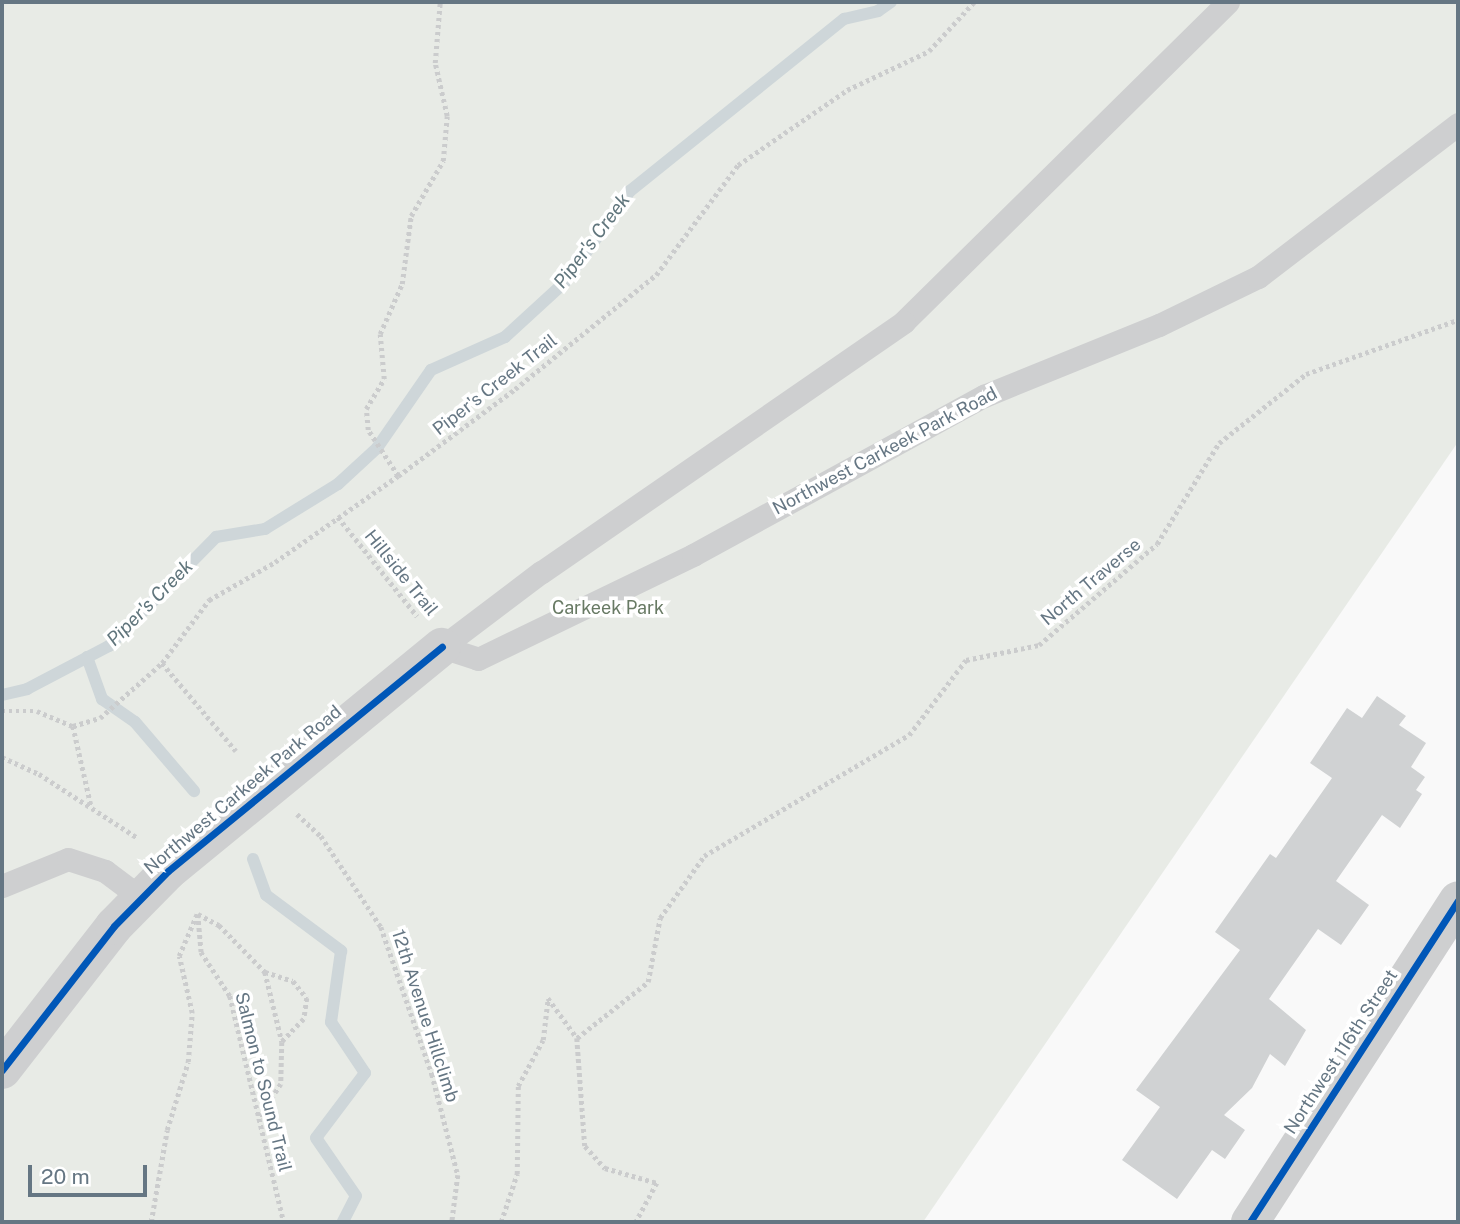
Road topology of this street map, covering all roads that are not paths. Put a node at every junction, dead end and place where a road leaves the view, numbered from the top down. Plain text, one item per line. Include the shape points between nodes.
1 (1228, 2) edge
2 (1458, 124) edge
3 (442, 647) junction
4 (2, 886) edge
5 (141, 898) junction
6 (1458, 900) edge
7 (2, 1070) edge
8 (1250, 1222) edge

1 - 3 lane, Northwest Carkeek Park Road via 904,322 541,572
2 - 3 lane, Northwest Carkeek Park Road via 1258,277 1159,325 984,396 693,555 478,659
3 - 5 street, Northwest Carkeek Park Road
4 - 5 lane via 68,859 105,872
5 - 7 street, Northwest Carkeek Park Road
6 - 8 street, Northwest 116th Street

